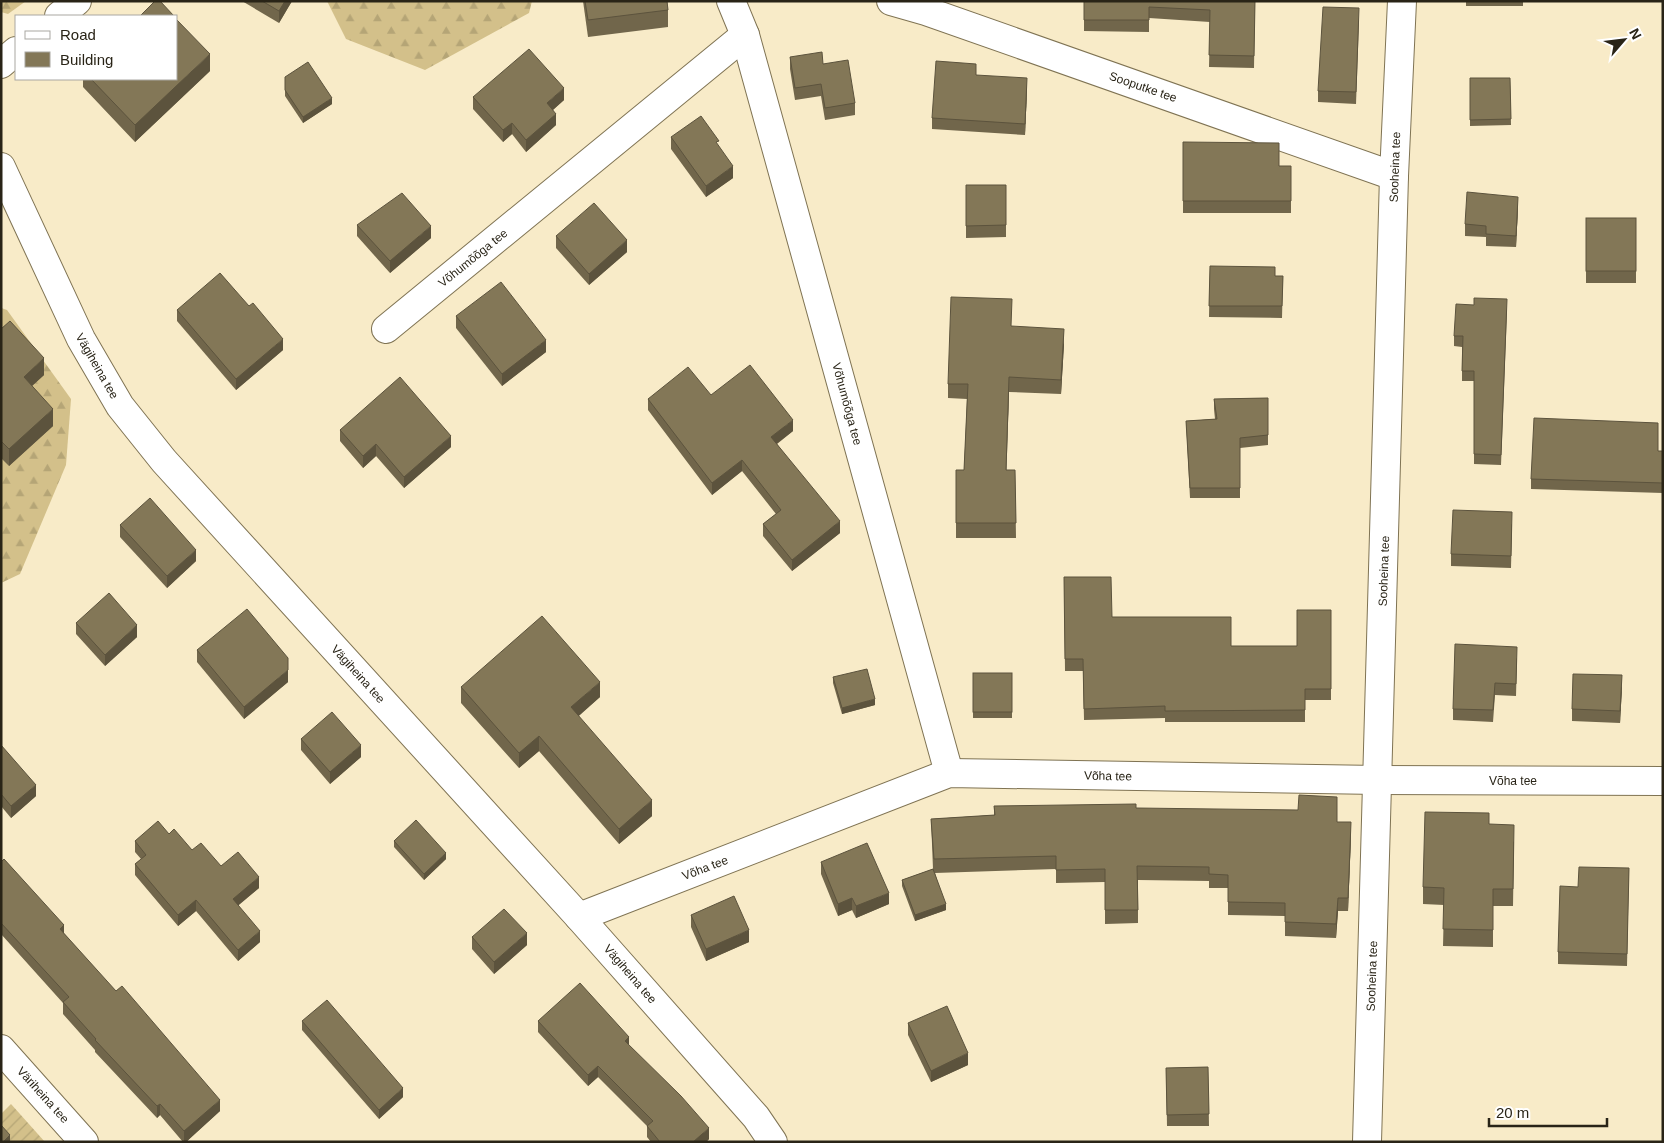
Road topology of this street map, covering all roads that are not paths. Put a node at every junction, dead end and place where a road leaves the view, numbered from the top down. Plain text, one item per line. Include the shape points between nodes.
1 (77, 1) edge
2 (731, 1) edge
3 (891, 1) edge
4 (1402, 1) edge
5 (60, 15) edge
6 (745, 35) junction
7 (15, 52) edge
8 (1, 64) edge
9 (1, 167) edge
10 (1394, 176) junction
11 (386, 328) dead end
12 (949, 773) junction
13 (1378, 780) junction
14 (1663, 781) edge
15 (579, 917) junction
16 (1, 1049) edge
17 (84, 1142) edge
18 (773, 1142) edge
19 (1367, 1142) edge

1 - 5 street
2 - 6 street, Võhumõõga tee
3 - 10 street, Sooputke tee
4 - 10 street, Sooheina tee
6 - 11 street, Võhumõõga tee
6 - 12 street, Võhumõõga tee
7 - 8 street
9 - 15 street, Vägiheina tee via 80,339 120,406 164,461
10 - 13 street, Sooheina tee
12 - 13 street, Võha tee
12 - 15 street, Võha tee
13 - 14 street, Võha tee
13 - 19 street, Sooheina tee
15 - 18 street, Vägiheina tee via 756,1117
16 - 17 street, Väriheina tee

